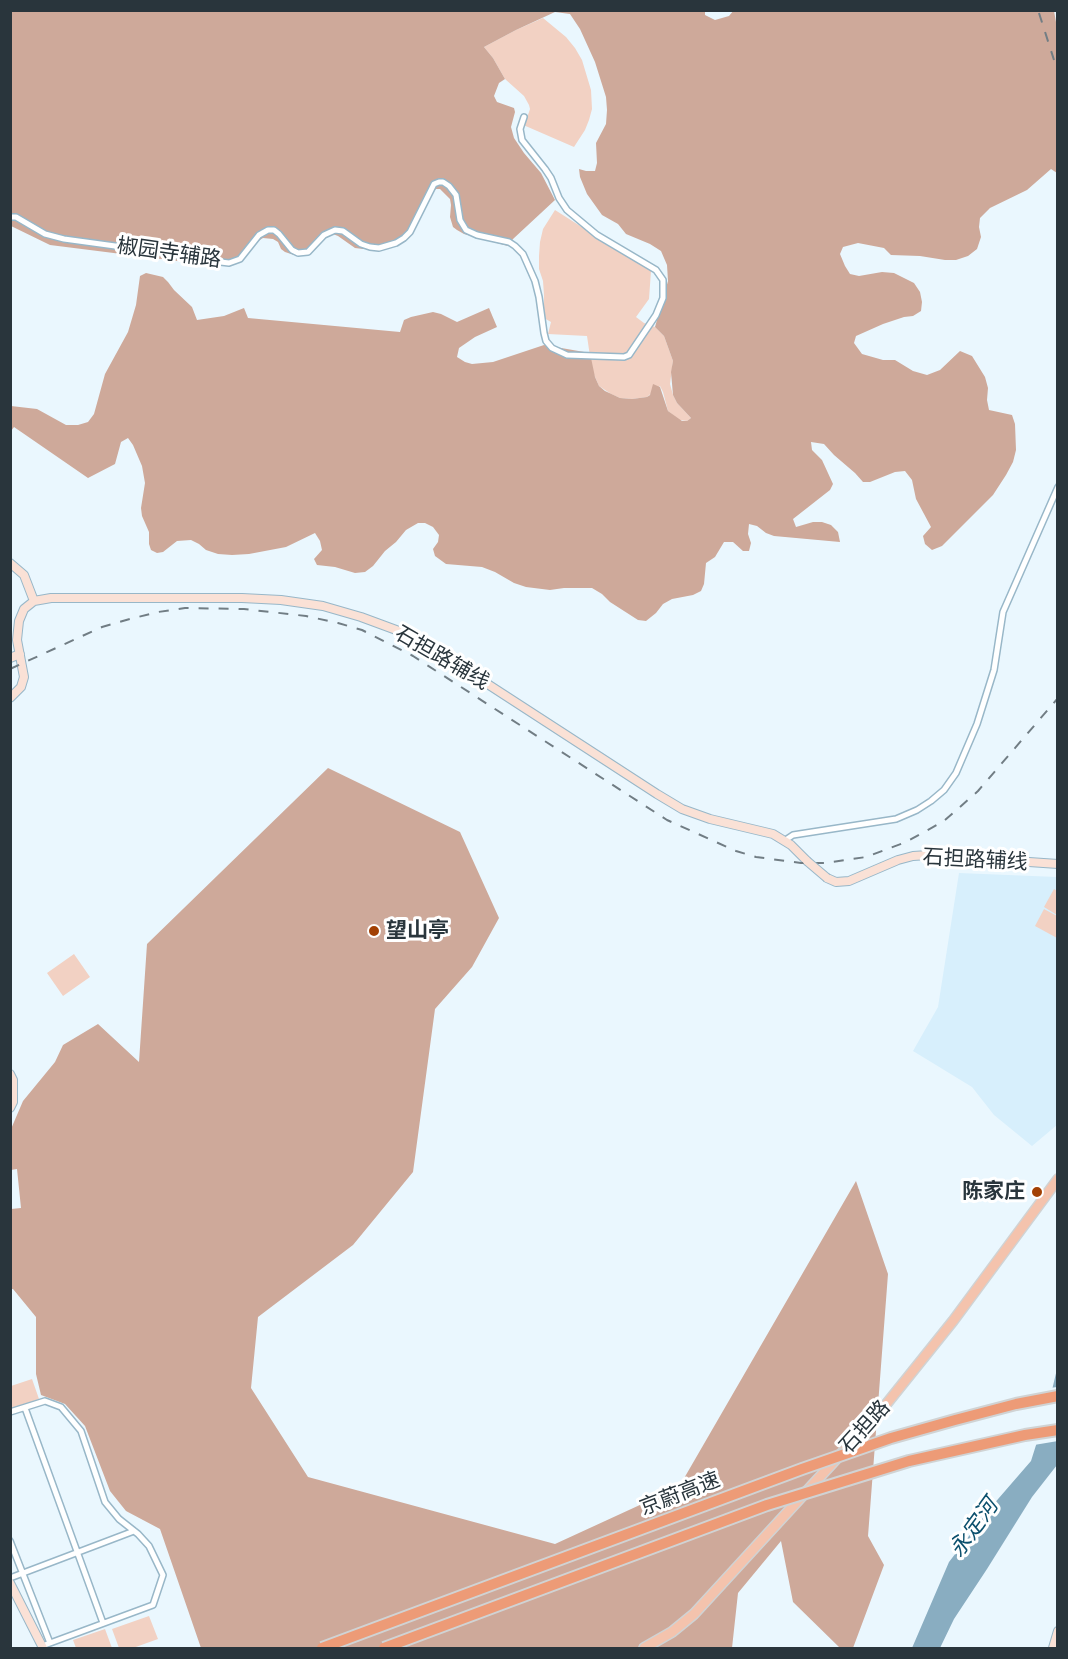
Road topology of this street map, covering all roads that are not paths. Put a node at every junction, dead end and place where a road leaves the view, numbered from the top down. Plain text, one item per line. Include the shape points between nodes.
1 (524, 117) dead end
2 (10, 217) edge
3 (1058, 487) edge
4 (10, 563) edge
5 (34, 601) junction
6 (20, 654) junction
7 (10, 658) edge
8 (10, 698) edge
9 (784, 841) junction
10 (1058, 864) edge
11 (10, 1074) edge
12 (10, 1108) edge
13 (1058, 1179) edge
14 (1058, 1396) edge
15 (25, 1408) junction
16 (10, 1412) edge
17 (1058, 1430) edge
18 (134, 1531) junction
19 (10, 1541) edge
20 (78, 1553) junction
21 (24, 1574) junction
22 (10, 1578) edge
23 (10, 1583) edge
24 (104, 1623) junction
25 (1058, 1631) edge
26 (1055, 1644) edge
27 (45, 1646) edge
28 (322, 1648) edge
29 (384, 1648) edge
30 (644, 1648) edge

1 - 2 street, 椒园寺辅路 via 522,140 545,168 567,210 597,235 656,270 663,279 663,298 656,315 629,355 567,355 552,348 546,341 535,281 523,254 509,242 466,230 460,220 456,195 443,182 434,184 410,232 396,243 370,248 335,230 308,252 298,254 279,234 268,230 259,235 240,259 229,262 64,239
3 - 9 street via 1003,612 994,670 977,724 956,773 944,790 917,810 896,819 793,835
4 - 5 main road via 24,575
5 - 6 main road via 24,609 19,621
5 - 9 main road, 石担路辅线 via 242,598 323,606 361,616 406,634 449,659 682,809 773,834
6 - 7 main road
6 - 8 main road via 24,677 21,687
9 - 10 main road, 石担路辅线, bridge via 836,882 849,881 913,856
11 - 12 main road
13 - 30 main road, 石担路 via 884,1407 694,1614
14 - 28 highway, 京蔚高速, bridge via 891,1438
15 - 16 street
15 - 18 street via 45,1401 68,1414 81,1431 105,1502 118,1520
15 - 20 street
17 - 29 highway, 京蔚高速, bridge via 909,1461 787,1498
18 - 20 street
18 - 24 street via 149,1546 163,1575 153,1605
19 - 21 street
20 - 21 street
20 - 24 street
21 - 22 street
21 - 27 street
23 - 27 main road
24 - 27 street
25 - 26 main road

